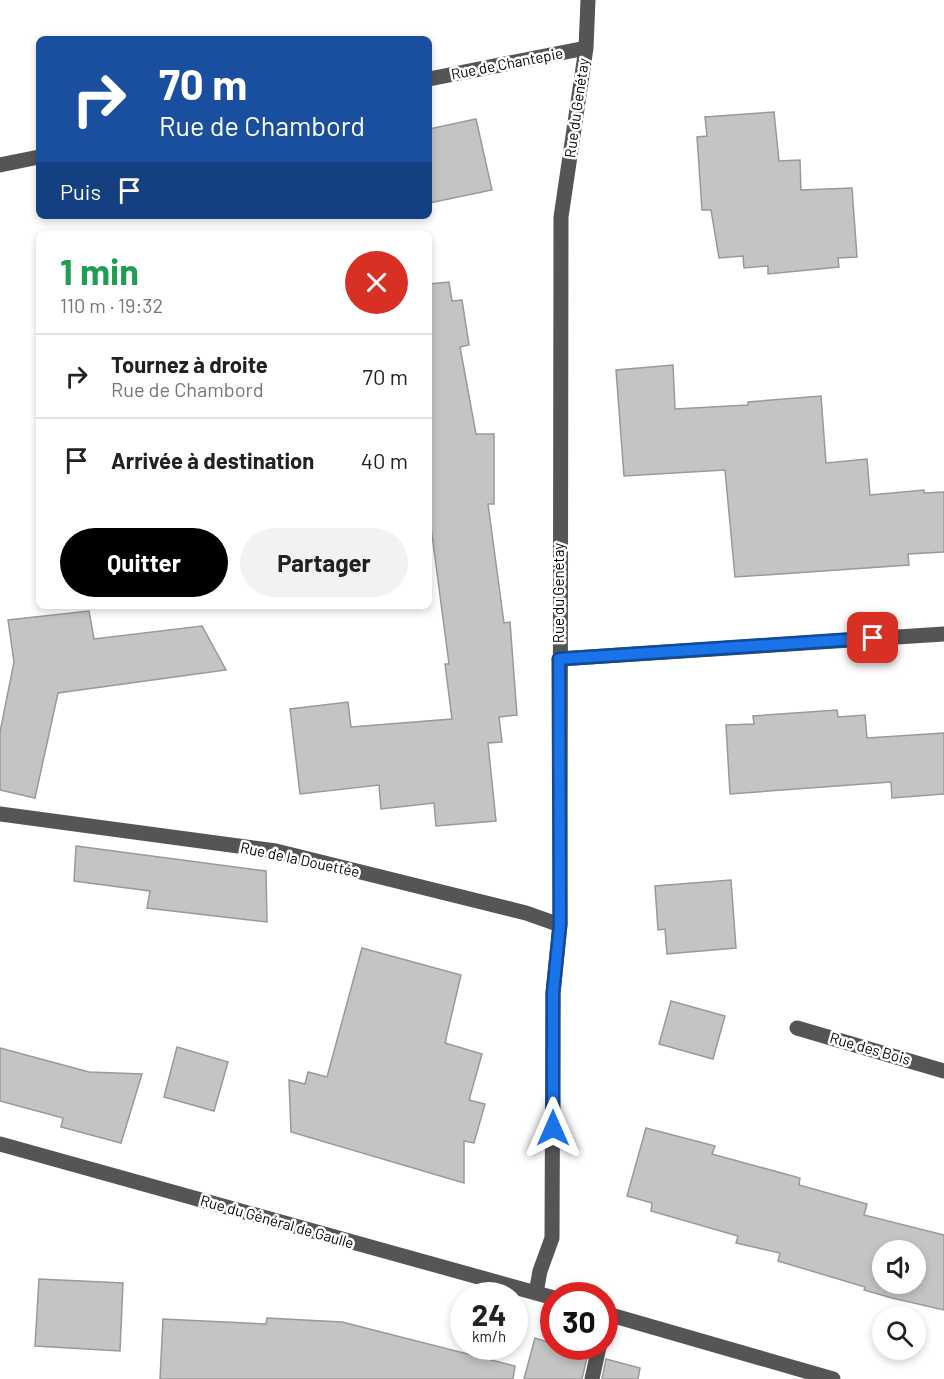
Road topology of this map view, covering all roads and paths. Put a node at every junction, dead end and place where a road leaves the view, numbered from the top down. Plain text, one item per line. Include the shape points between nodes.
1 (588, 0) edge
2 (586, 48) junction
3 (432, 78) edge
4 (36, 159) edge
5 (0, 165) edge
6 (944, 634) edge
7 (559, 659) junction
8 (0, 814) edge
9 (560, 924) junction
10 (796, 1028) dead end
11 (944, 1071) edge
12 (0, 1144) edge
13 (536, 1293) junction
14 (540, 1294) edge
15 (618, 1321) edge
16 (596, 1360) edge
17 (592, 1379) edge
18 (833, 1379) edge

1 - 2 street, Rue du Genétay
2 - 3 street, Rue de Chantepie
2 - 7 street, Rue du Genétay via 561,217
4 - 5 street
6 - 7 street
7 - 9 street, Rue du Genétay
8 - 9 street, Rue de la Douettée via 276,851
9 - 13 street, Rue du Genétay via 553,993 552,1238
10 - 11 street, Rue des Bois
12 - 13 street, Rue du Général de Gaulle
13 - 14 street, Rue du Général de Gaulle
15 - 18 street
16 - 17 street

